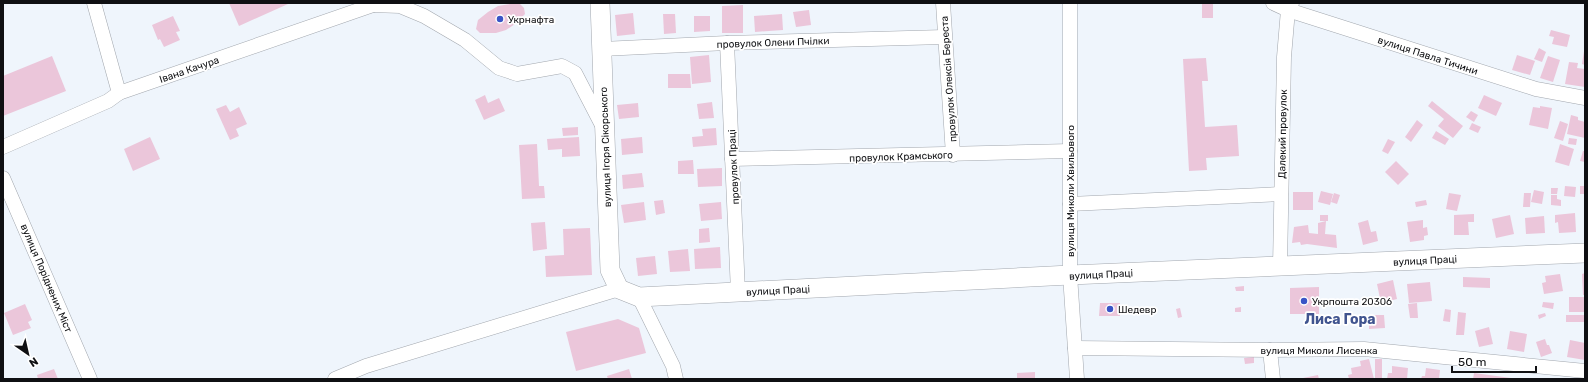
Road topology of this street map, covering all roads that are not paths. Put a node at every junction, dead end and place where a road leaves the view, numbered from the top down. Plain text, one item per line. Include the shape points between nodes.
1 (94, 3) edge
2 (600, 3) edge
3 (943, 3) edge
4 (1070, 3) edge
5 (1273, 3) edge
6 (376, 4) edge
7 (1290, 6) edge
8 (348, 7) edge
9 (944, 37) junction
10 (727, 43) junction
11 (602, 49) junction
12 (120, 93) junction
13 (1585, 98) edge
14 (605, 129) junction
15 (3, 147) edge
16 (1070, 151) junction
17 (953, 155) junction
18 (732, 159) junction
19 (3, 178) edge
20 (1281, 194) junction
21 (1070, 204) junction
22 (1585, 253) edge
23 (1280, 266) junction
24 (1070, 276) junction
25 (619, 289) junction
26 (738, 292) junction
27 (639, 297) junction
28 (1075, 348) junction
29 (1270, 350) junction
30 (1585, 371) edge
31 (90, 379) edge
32 (335, 379) edge
33 (676, 379) edge
34 (1077, 379) edge
35 (1273, 379) edge

1 - 12 street
2 - 11 main road, вулиця Ігоря Сікорського
3 - 9 street, провулок Олексія Береста
4 - 16 street, вулиця Миколи Хвильового
5 - 7 street, вулиця Павла Тичини
6 - 8 street, Івана Качура
6 - 14 street, Івана Качура via 400,6 424,16 465,40 499,68 517,74 562,66 575,73
7 - 13 street, вулиця Павла Тичини via 1536,89
7 - 20 street, Далекий провулок via 1284,57
8 - 12 street, Івана Качура
9 - 10 street, провулок Олени Пчілки
9 - 17 street, провулок Олексія Береста
10 - 11 street, провулок Олени Пчілки
10 - 18 street, провулок Праці
11 - 14 main road, вулиця Ігоря Сікорського
12 - 15 street, Івана Качура via 108,101
14 - 25 main road, вулиця Ігоря Сікорського via 610,270
16 - 17 street, провулок Крамського
16 - 21 street, вулиця Миколи Хвильового
17 - 18 street, провулок Крамського
18 - 26 street, провулок Праці
19 - 31 street, вулиця Поріднених Міст
20 - 21 street
20 - 23 street, Далекий провулок
21 - 24 street, вулиця Миколи Хвильового
22 - 23 main road, вулиця Праці
23 - 24 main road, вулиця Праці
24 - 26 main road, вулиця Праці
24 - 28 street, вулиця Миколи Хвильового
25 - 27 main road, вулиця Праці
25 - 32 street via 366,366
26 - 27 main road, вулиця Праці
27 - 33 street via 673,366
28 - 29 street, вулиця Миколи Лисенка
28 - 34 street, вулиця Миколи Хвильового
29 - 30 street, вулиця Миколи Лисенка via 1364,348
29 - 35 street

